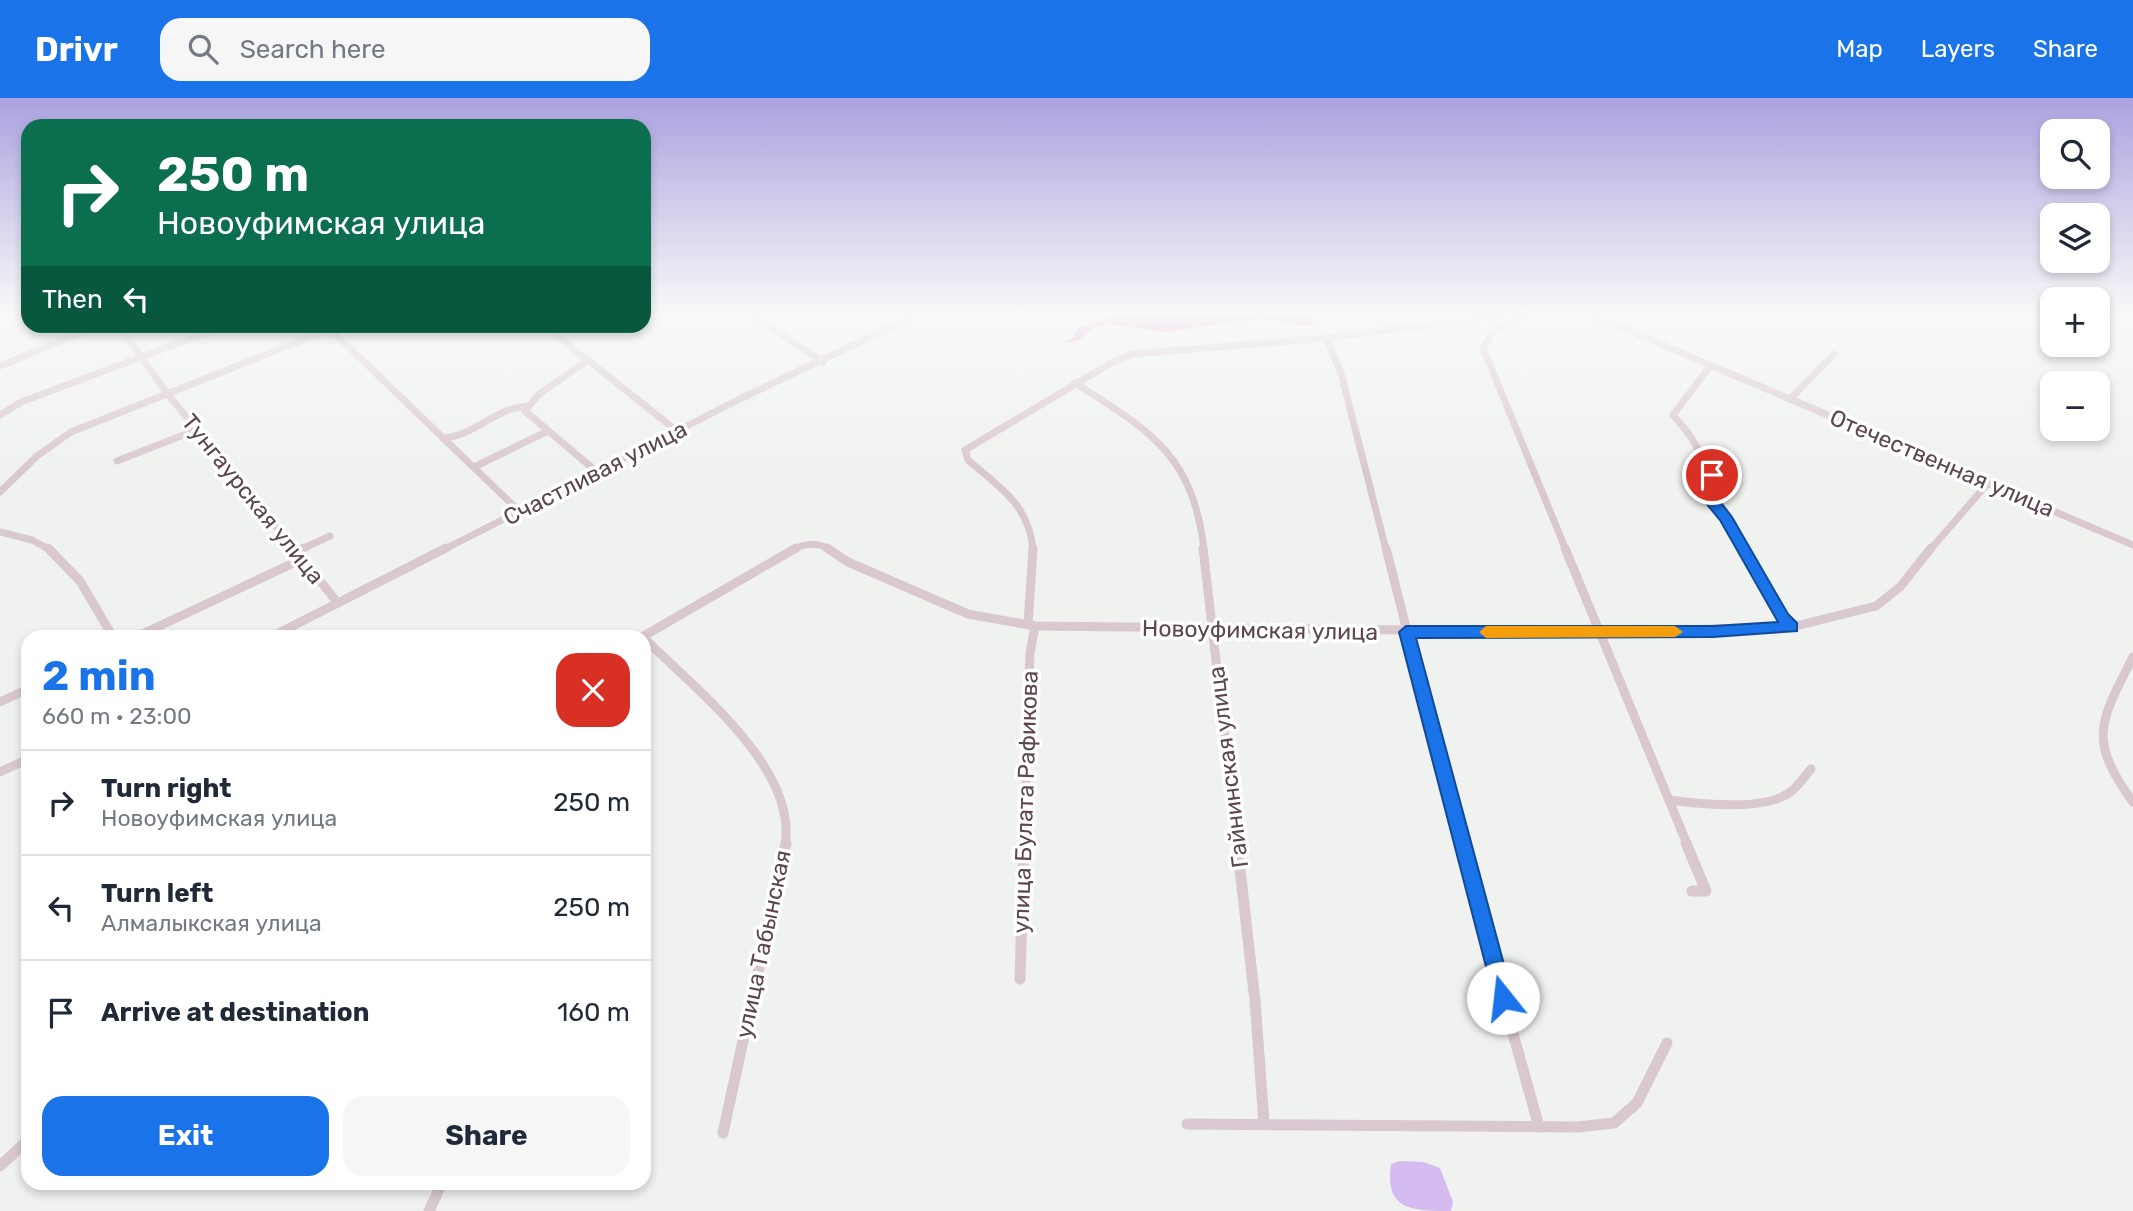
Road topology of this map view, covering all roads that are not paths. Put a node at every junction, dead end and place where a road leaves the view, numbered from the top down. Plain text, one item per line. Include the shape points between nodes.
1 (116, 365) edge
2 (146, 365) edge
3 (236, 365) edge
4 (371, 365) edge
5 (585, 365) edge
6 (595, 365) edge
7 (817, 365) edge
8 (1105, 365) edge
9 (1338, 365) edge
10 (1490, 365) edge
11 (1711, 365) joint
12 (1823, 365) edge
13 (1075, 383) junction
14 (166, 392) junction
15 (1790, 399) junction
16 (528, 406) junction
17 (0, 415) edge
18 (196, 429) junction
19 (548, 431) junction
20 (677, 431) junction
21 (443, 438) junction
22 (117, 461) dead end
23 (474, 467) junction
24 (597, 472) junction
25 (1988, 483) junction
26 (0, 492) edge
27 (520, 512) junction
28 (0, 532) edge
29 (330, 536) dead end
30 (2133, 545) edge
31 (299, 556) junction
32 (338, 603) junction
33 (1031, 625) junction
34 (1792, 627) junction
35 (1213, 629) junction
36 (108, 630) edge
37 (150, 630) edge
38 (285, 630) edge
39 (651, 632) edge
40 (1406, 632) junction
41 (1600, 632) junction
42 (651, 645) edge
43 (2133, 657) edge
44 (21, 692) edge
45 (0, 702) edge
46 (21, 762) edge
47 (1811, 768) dead end
48 (0, 772) edge
49 (1669, 800) junction
50 (2133, 802) edge
51 (1692, 891) dead end
52 (1020, 978) dead end
53 (1667, 1043) dead end
54 (1264, 1123) junction
55 (1187, 1124) dead end
56 (1539, 1126) junction
57 (723, 1133) dead end
58 (21, 1146) edge
59 (0, 1166) edge
60 (439, 1190) edge
61 (429, 1211) edge

1 - 17 street via 21,402
2 - 14 street, Тунгаурская улица
3 - 14 street
4 - 21 street
5 - 16 street
6 - 20 street
7 - 20 street, Счастливая улица
8 - 13 street
9 - 40 street
10 - 41 street
11 - 15 street, Отечественная улица
11 - 34 street via 1673,415 1712,472 1712,502
12 - 15 street
13 - 33 street, улица Булата Рафикова via 965,450 968,460 1017,501 1028,522 1034,564
13 - 35 street, Гайнинская улица via 1154,435 1175,458 1193,491 1200,518
14 - 18 street, Тунгаурская улица
14 - 26 street via 71,432 37,456
15 - 25 street, Отечественная улица
16 - 19 street via 525,411
16 - 21 street via 515,407 464,433
18 - 22 street
18 - 31 street, Тунгаурская улица
19 - 23 street
19 - 24 street
20 - 24 street, Счастливая улица
21 - 23 street
23 - 27 street
24 - 27 street, Счастливая улица
25 - 30 street, Отечественная улица
25 - 34 street, Новоуфимская улица via 1900,587 1876,606
27 - 32 street, Счастливая улица
28 - 36 street via 32,540 56,555
29 - 31 street
31 - 32 street, Тунгаурская улица
31 - 37 street
32 - 38 street, Счастливая улица
33 - 35 street, Новоуфимская улица
33 - 39 street, Новоуфимская улица via 968,614 848,562 824,546 803,544
33 - 52 street, улица Булата Рафикова
34 - 41 street, Новоуфимская улица
35 - 40 street, Новоуфимская улица
35 - 54 street, Гайнинская улица via 1255,1001
40 - 41 street, Новоуфимская улица
40 - 56 street
41 - 49 street
42 - 57 street, улица Табынская via 735,729 766,767 781,800 787,834 778,894
43 - 50 street via 2102,717 2102,748 2116,781
44 - 45 street
46 - 48 street
47 - 49 street via 1794,789 1772,799
49 - 51 street via 1706,891
53 - 56 street via 1637,1103 1614,1123
54 - 55 street
54 - 56 street
58 - 59 street
60 - 61 street

